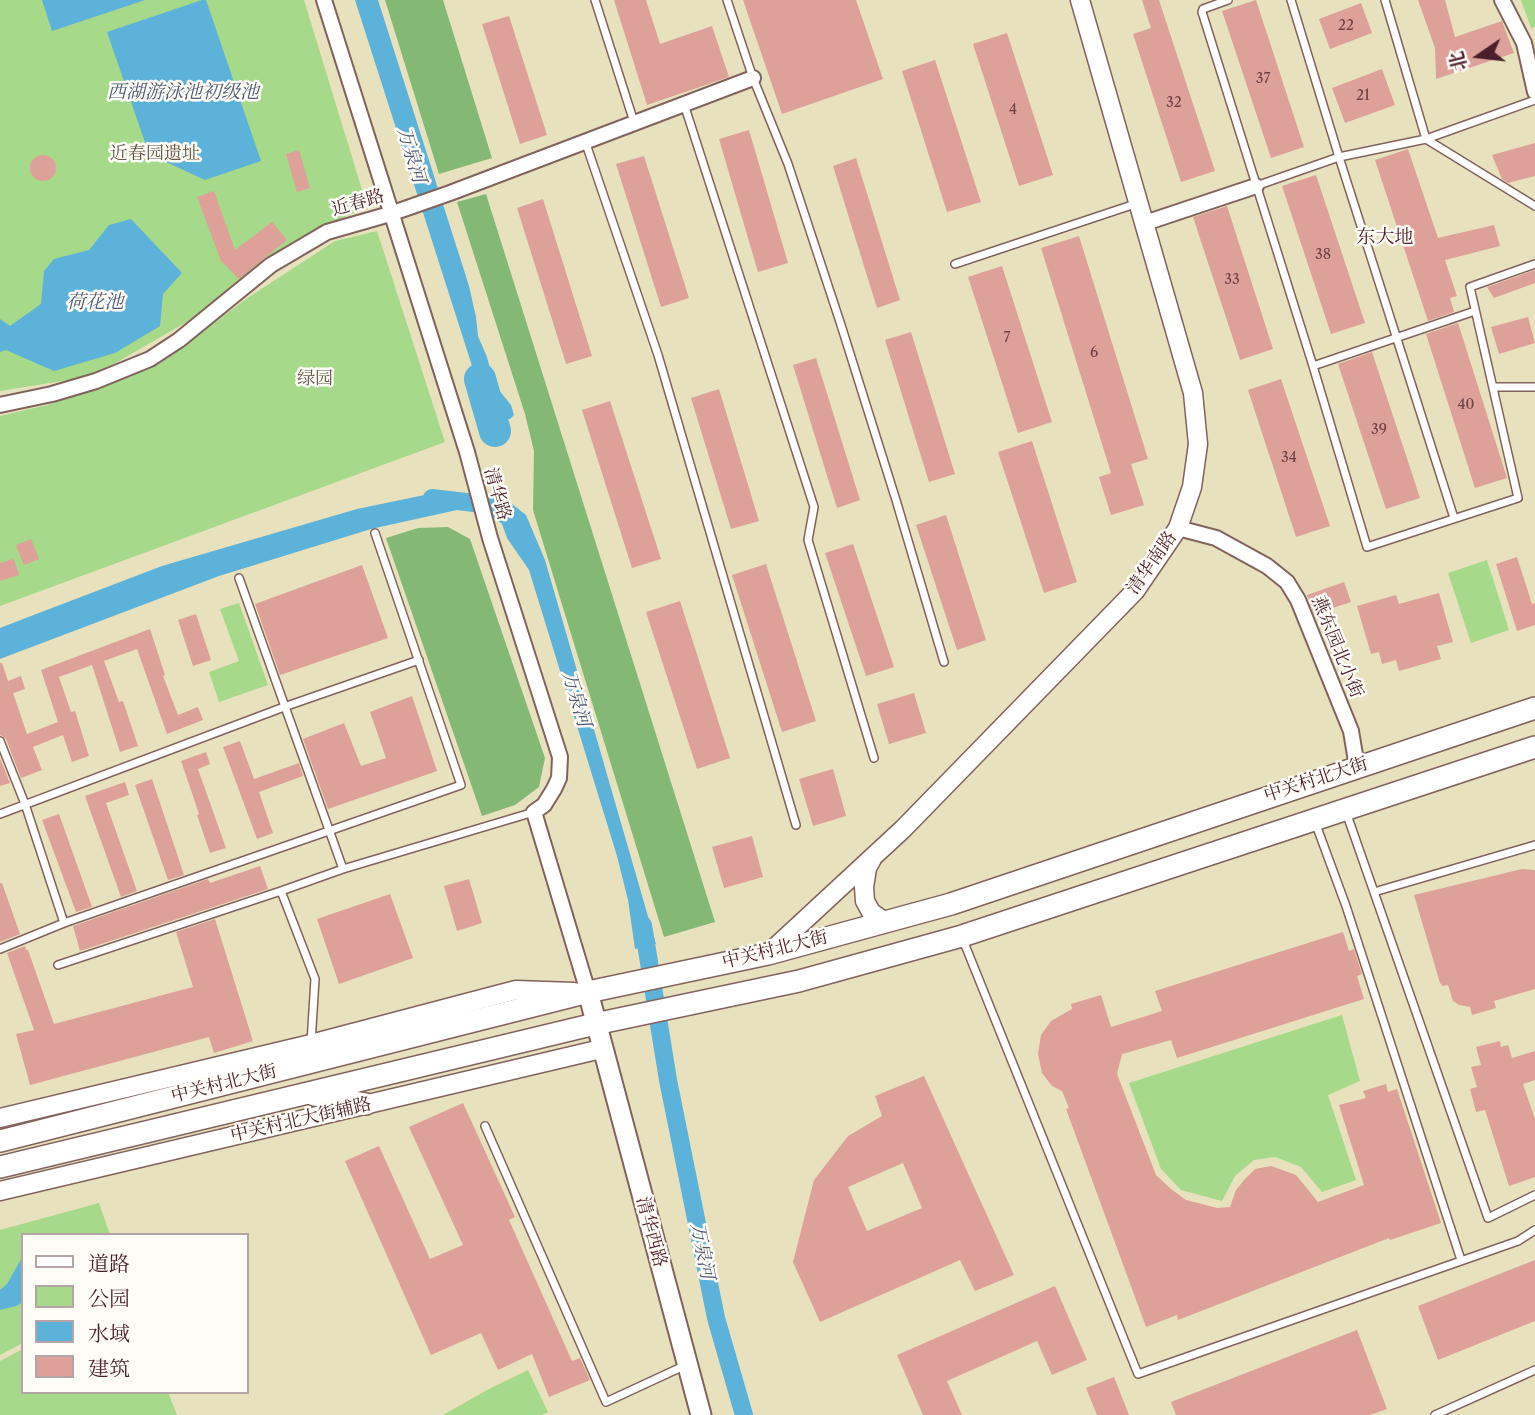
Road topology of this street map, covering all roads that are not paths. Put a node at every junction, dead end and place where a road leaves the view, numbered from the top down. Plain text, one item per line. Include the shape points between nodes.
1 (324, 0) edge
2 (595, 0) edge
3 (727, 0) edge
4 (1080, 0) edge
5 (1200, 0) edge
6 (1228, 0) edge
7 (1292, 0) edge
8 (1385, 0) edge
9 (1502, 0) edge
10 (1218, 1) edge
11 (1203, 9) junction
12 (752, 78) junction
13 (1535, 92) edge
14 (1535, 100) edge
15 (684, 104) junction
16 (634, 122) junction
17 (1426, 139) junction
18 (585, 142) junction
19 (1339, 157) junction
20 (1256, 186) junction
21 (1138, 203) junction
22 (1535, 206) edge
23 (390, 214) junction
24 (1144, 223) junction
25 (955, 264) dead end
26 (1535, 264) edge
27 (1475, 311) junction
28 (1398, 337) junction
29 (1313, 366) junction
30 (1493, 387) junction
31 (1535, 387) edge
32 (0, 405) edge
33 (1454, 519) junction
34 (1178, 528) junction
35 (375, 533) dead end
36 (239, 578) dead end
37 (419, 660) junction
38 (944, 662) dead end
39 (284, 707) junction
40 (1535, 708) edge
41 (0, 741) edge
42 (1535, 747) edge
43 (874, 758) dead end
44 (1357, 767) junction
45 (25, 804) junction
46 (1345, 809) junction
47 (534, 812) junction
48 (0, 814) edge
49 (1313, 819) junction
50 (796, 825) dead end
51 (330, 831) junction
52 (1535, 845) edge
53 (876, 854) junction
54 (343, 869) junction
55 (281, 891) junction
56 (1374, 892) junction
57 (885, 922) junction
58 (64, 923) junction
59 (962, 936) junction
60 (0, 949) edge
61 (768, 954) junction
62 (58, 965) dead end
63 (588, 992) junction
64 (595, 1024) junction
65 (311, 1044) junction
66 (601, 1049) junction
67 (305, 1094) junction
68 (366, 1104) junction
69 (0, 1118) edge
70 (485, 1126) dead end
71 (0, 1141) edge
72 (0, 1167) edge
73 (0, 1191) edge
74 (1535, 1195) edge
75 (1535, 1230) edge
76 (1461, 1260) junction
77 (687, 1365) junction
78 (1535, 1370) edge
79 (701, 1415) edge
80 (1436, 1415) edge

1 - 23 street, 清华路
2 - 16 lane
3 - 12 lane
4 - 21 street, 清华南路
5 - 11 lane
6 - 10 lane
7 - 19 lane
8 - 17 lane
9 - 13 street via 1524,43
10 - 11 lane
11 - 20 lane
12 - 15 street, 近春路
12 - 38 lane via 788,163
14 - 17 lane
15 - 16 street, 近春路
15 - 43 lane via 814,507 808,540
16 - 18 street, 近春路
17 - 19 lane
17 - 22 lane
18 - 23 street, 近春路
18 - 50 lane via 658,355
19 - 20 lane
19 - 28 lane
20 - 24 street
20 - 29 lane
21 - 24 street, 清华南路
21 - 25 lane
23 - 32 street, 近春路 via 327,232 271,265 150,359 96,381
23 - 47 street, 清华路 via 560,757 554,789
24 - 34 street, 清华南路 via 1193,393 1198,444 1192,487
26 - 27 lane via 1470,287
27 - 28 lane
27 - 30 lane
28 - 29 lane
28 - 33 lane
29 - 33 lane via 1367,547
30 - 31 lane
30 - 33 lane via 1518,498
34 - 44 street, 燕东园北小街 via 1216,538 1287,582 1351,731
34 - 53 street, 清华南路 via 1135,591
35 - 37 lane
36 - 39 lane
37 - 39 lane
37 - 51 lane via 461,785
39 - 45 lane
39 - 51 lane
40 - 44 main road, 中关村北大街
41 - 45 lane
42 - 46 main road, 中关村北大街
44 - 57 main road, 中关村北大街
45 - 48 lane
45 - 58 lane
46 - 49 main road, 中关村北大街
46 - 56 lane
47 - 54 lane
47 - 63 street
49 - 59 main road, 中关村北大街
49 - 76 lane via 1346,906
51 - 54 lane
51 - 58 lane
52 - 56 lane
53 - 57 street via 867,868 865,901
53 - 61 street, 清华南路
54 - 55 lane
55 - 62 lane
55 - 65 lane via 315,979
56 - 74 lane via 1488,1218
57 - 61 main road, 中关村北大街
58 - 60 lane
59 - 64 main road, 中关村北大街 via 799,981
59 - 76 lane via 1138,1374
61 - 63 main road, 中关村北大街
63 - 64 main road, 清华西路
63 - 65 street via 516,989
63 - 71 main road, 中关村北大街
64 - 66 main road, 清华西路
64 - 67 main road, 中关村北大街
65 - 69 street
66 - 68 street, 中关村北大街辅路
66 - 77 main road, 清华西路
67 - 68 main road
67 - 72 main road, 中关村北大街
68 - 73 street, 中关村北大街辅路
70 - 77 lane via 606,1402
75 - 76 lane via 1518,1241
77 - 79 main road, 清华西路
78 - 80 lane

